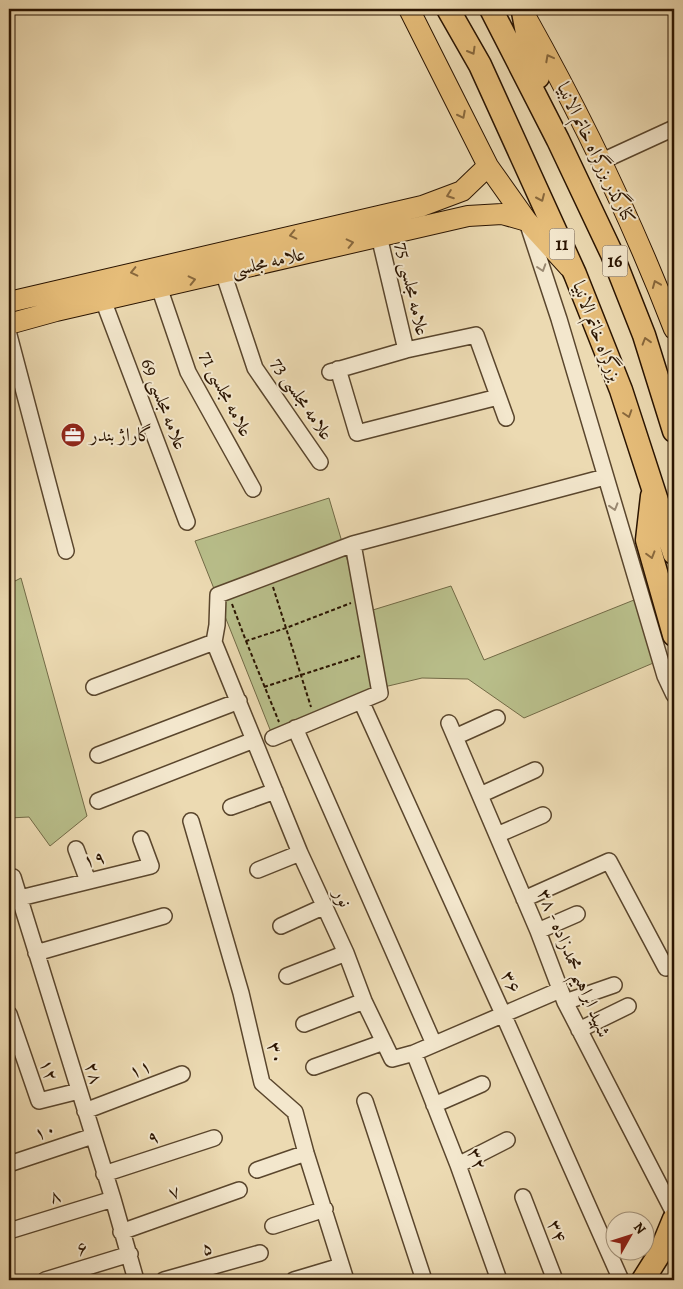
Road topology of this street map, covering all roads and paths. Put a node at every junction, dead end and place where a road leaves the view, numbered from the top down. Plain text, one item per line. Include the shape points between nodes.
1 (409, 9) edge
2 (448, 9) edge
3 (491, 9) edge
4 (522, 10) edge
5 (674, 128) edge
6 (558, 140) junction
7 (600, 162) junction
8 (488, 166) junction
9 (407, 209) junction
10 (527, 221) junction
11 (411, 229) junction
12 (379, 236) junction
13 (223, 272) junction
14 (575, 274) junction
15 (159, 287) junction
16 (51, 291) junction
17 (104, 300) junction
18 (9, 302) edge
19 (56, 311) junction
20 (9, 324) edge
21 (674, 329) edge
22 (9, 335) edge
23 (406, 350) junction
24 (660, 388) junction
25 (498, 397) junction
26 (674, 411) edge
27 (506, 418) dead end
28 (674, 431) edge
29 (320, 462) dead end
30 (606, 477) junction
31 (253, 489) dead end
32 (652, 490) junction
33 (187, 522) dead end
34 (353, 544) junction
35 (66, 551) dead end
36 (674, 554) edge
37 (269, 576) junction
38 (227, 591) junction
39 (363, 598) junction
40 (286, 628) junction
41 (674, 635) edge
42 (246, 641) junction
43 (214, 642) junction
44 (372, 652) junction
45 (301, 675) junction
46 (264, 687) junction
47 (94, 688) dead end
48 (674, 695) edge
49 (239, 701) junction
50 (361, 701) junction
51 (497, 718) dead end
52 (316, 720) junction
53 (449, 722) dead end
54 (284, 733) junction
55 (456, 737) junction
56 (254, 740) junction
57 (98, 755) dead end
58 (535, 770) dead end
59 (275, 791) junction
60 (480, 795) junction
61 (98, 801) dead end
62 (231, 807) dead end
63 (543, 815) dead end
64 (191, 821) dead end
65 (497, 835) junction
66 (141, 840) dead end
67 (76, 849) dead end
68 (300, 853) junction
69 (258, 870) dead end
70 (14, 877) dead end
71 (88, 881) junction
72 (20, 898) junction
73 (524, 898) junction
74 (324, 906) junction
75 (578, 914) dead end
76 (164, 916) dead end
77 (281, 926) dead end
78 (538, 931) junction
79 (36, 953) junction
80 (346, 953) junction
81 (666, 968) dead end
82 (287, 976) dead end
83 (614, 985) dead end
84 (563, 996) junction
85 (364, 1001) junction
86 (628, 1006) dead end
87 (9, 1014) edge
88 (504, 1015) junction
89 (304, 1024) dead end
90 (579, 1030) junction
91 (384, 1042) junction
92 (434, 1044) junction
93 (414, 1053) junction
94 (314, 1067) dead end
95 (182, 1074) dead end
96 (482, 1084) dead end
97 (78, 1091) junction
98 (365, 1101) dead end
99 (434, 1105) junction
100 (85, 1112) junction
101 (93, 1136) junction
102 (214, 1138) dead end
103 (507, 1140) dead end
104 (306, 1153) junction
105 (9, 1164) edge
106 (458, 1166) junction
107 (258, 1170) dead end
108 (104, 1174) junction
109 (239, 1190) dead end
110 (522, 1197) dead end
111 (113, 1199) junction
112 (325, 1209) junction
113 (674, 1213) edge
114 (674, 1219) edge
115 (273, 1226) dead end
116 (9, 1232) edge
117 (121, 1232) junction
118 (260, 1253) dead end
119 (130, 1254) junction
120 (344, 1273) edge
121 (46, 1280) edge
122 (136, 1280) edge
123 (164, 1280) edge
124 (294, 1280) edge
125 (424, 1280) edge
126 (499, 1280) edge
127 (555, 1280) edge
128 (621, 1280) edge
129 (643, 1280) edge

1 -> 8 main road
2 -> 14 highway, بزرگراه خاتم الانبیا / 11 via 480,65
3 - 6 highway, 16
4 - 6 highway via 530,54
7 -> 4 main road, کنارگذر بزرگراه خاتم الانبیا
5 - 7 street
24 -> 6 highway, 16 via 644,335 612,254
21 -> 7 main road, کنارگذر بزرگراه خاتم الانبیا via 636,234
8 -> 9 main road, علامه مجلسی via 462,191
8 - 10 main road
9 - 11 main road via 418,220
9 -> 16 main road, علامه مجلسی
10 - 11 main road, علامه مجلسی via 502,214 468,216
10 - 14 main road
10 -> 30 street
11 - 12 main road, علامه مجلسی
13 -> 12 main road, علامه مجلسی
12 - 23 street, علامه مجلسی 75
15 -> 13 main road, علامه مجلسی
13 - 29 street, علامه مجلسی 73 via 255,368
14 -> 32 highway, بزرگراه خاتم الانبیا / 11 via 620,390
15 - 17 main road, علامه مجلسی
15 - 31 street, علامه مجلسی 71 via 188,372
16 - 18 main road, علامه مجلسی
16 - 19 main road
17 - 19 main road, علامه مجلسی
17 - 33 street, علامه مجلسی 69
19 - 20 main road, علامه مجلسی
22 - 35 street
23 - 25 street via 476,335
23 - 25 street via 334,371 356,433
24 - 26 highway, 16
24 - 28 highway, 16
25 - 27 street
30 - 34 street
30 -> 48 street via 665,676
32 - 36 highway, بزرگراه خاتم الانبیا / 11
32 -> 41 highway via 647,540
34 - 37 street
34 - 39 street
37 - 38 street
37 - 40 path
38 - 42 path
38 - 43 street via 218,595 218,625
39 - 40 path
39 - 44 street
40 - 42 path
40 - 45 path
42 - 46 path
43 - 47 street
43 - 49 street, نور
44 - 45 path
44 - 50 street via 380,694
45 - 46 path
45 - 52 path
46 - 54 path
49 - 56 street, نور
49 - 57 street
50 - 52 street
50 - 88 street, ۳۶
51 - 55 street
52 - 54 street
53 - 55 street, شهید ابراهیم محمدزاده - ۳۸
54 - 92 street
55 - 60 street, شهید ابراهیم محمدزاده - ۳۸
56 - 59 street, نور
56 - 61 street
58 - 60 street
59 - 62 street
59 - 68 street, نور
60 - 65 street, شهید ابراهیم محمدزاده - ۳۸
63 - 65 street
64 - 104 street, ۳۰ via 241,993 262,1083 296,1112
65 - 73 street, شهید ابراهیم محمدزاده - ۳۸
66 - 71 street, ۱۹ via 151,866
67 - 71 street
68 - 69 street
68 - 74 street, نور
70 - 72 street, ۲۸
71 - 72 street, ۱۹
72 - 79 street, ۲۸
73 - 78 street, شهید ابراهیم محمدزاده - ۳۸
73 - 81 street via 609,861
74 - 77 street
74 - 80 street, نور
75 - 78 street
76 - 79 street
78 - 84 street, شهید ابراهیم محمدزاده - ۳۸
79 - 97 street, ۲۸
80 - 82 street
80 - 85 street, نور
83 - 84 street, نور
84 - 88 street, نور
84 - 90 street, شهید ابراهیم محمدزاده - ۳۸
85 - 89 street
85 - 91 street, نور
86 - 90 street
87 - 97 street, ۱۲ via 39,1101
88 - 92 street, نور
88 - 128 street, ۳۶
90 - 113 street, شهید ابراهیم محمدزاده - ۳۸
91 - 93 street, نور via 392,1059
91 - 94 street
92 - 93 street, نور
93 - 99 street, ۳۲
95 - 100 street, ۱۱
96 - 99 street
97 - 100 street, ۲۸
98 - 125 street
99 - 106 street, ۳۲
100 - 101 street, ۲۸
101 - 105 street, ۱۰
101 - 108 street, ۲۸
102 - 108 street, ۹
103 - 106 street
104 - 107 street
104 - 112 street, ۳۰
106 - 126 street, ۳۲
108 - 111 street, ۲۸
109 - 117 street, ۷
110 - 127 street, ۳۴
111 - 116 street, ۸
111 - 117 street, ۲۸
112 - 115 street
112 - 120 street, ۳۰
114 - 129 highway via 660,1253
117 - 119 street, ۲۸
118 - 123 street, ۵
119 - 121 street, ۶
119 - 122 street, ۲۸
120 - 124 street

